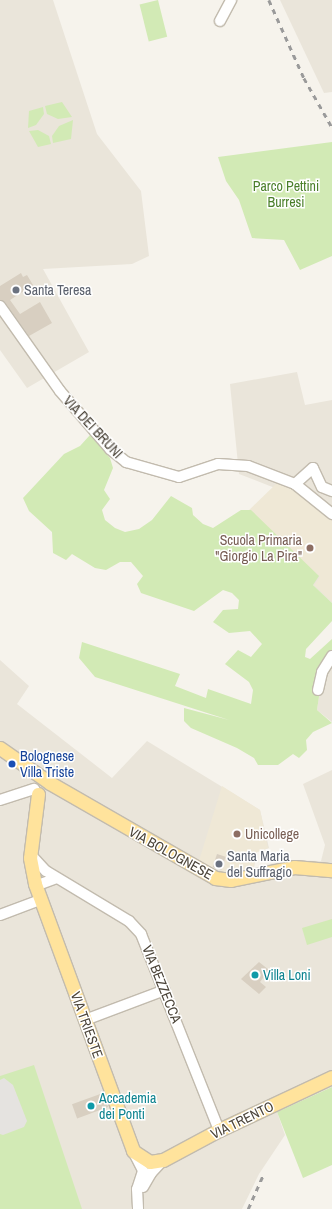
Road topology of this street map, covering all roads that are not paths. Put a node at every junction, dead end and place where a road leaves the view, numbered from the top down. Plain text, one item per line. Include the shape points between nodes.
1 (231, 0) edge
2 (220, 20) dead end
3 (0, 306) edge
4 (295, 484) junction
5 (332, 491) edge
6 (332, 514) edge
7 (332, 656) edge
8 (318, 690) dead end
9 (0, 748) edge
10 (40, 786) junction
11 (0, 800) edge
12 (30, 854) junction
13 (332, 870) edge
14 (57, 878) junction
15 (36, 886) junction
16 (40, 900) junction
17 (0, 915) edge
18 (165, 990) junction
19 (85, 1020) junction
20 (332, 1077) edge
21 (219, 1130) junction
22 (133, 1151) junction
23 (158, 1162) junction
24 (138, 1205) edge

1 - 2 street
3 - 4 street, VIA DEI BRUNI via 60,390 110,449 126,462 179,477 227,462 248,466
4 - 5 street via 313,468 322,487
4 - 6 street, VIA DEI BRUNI
7 - 8 street via 322,672
9 - 10 main road, VIA BOLOGNESE via 26,768
10 - 11 street
10 - 12 main road, VIA TRIESTE
10 - 13 main road, VIA BOLOGNESE via 220,880 288,868
12 - 14 street, VIA BEZZECCA via 42,868
12 - 15 main road, VIA TRIESTE
14 - 15 street
14 - 18 street, VIA BEZZECCA via 120,915 138,929
15 - 16 main road, VIA TRIESTE
16 - 17 street
16 - 19 main road, VIA TRIESTE
18 - 19 street
18 - 21 street, VIA BEZZECCA
19 - 22 main road, VIA TRIESTE
20 - 21 main road, VIA TRENTO
21 - 23 main road, VIA TRENTO
22 - 23 main road
22 - 24 street, VIA TRIESTE via 143,1170 137,1189
23 - 24 street, VIA TRIESTE

